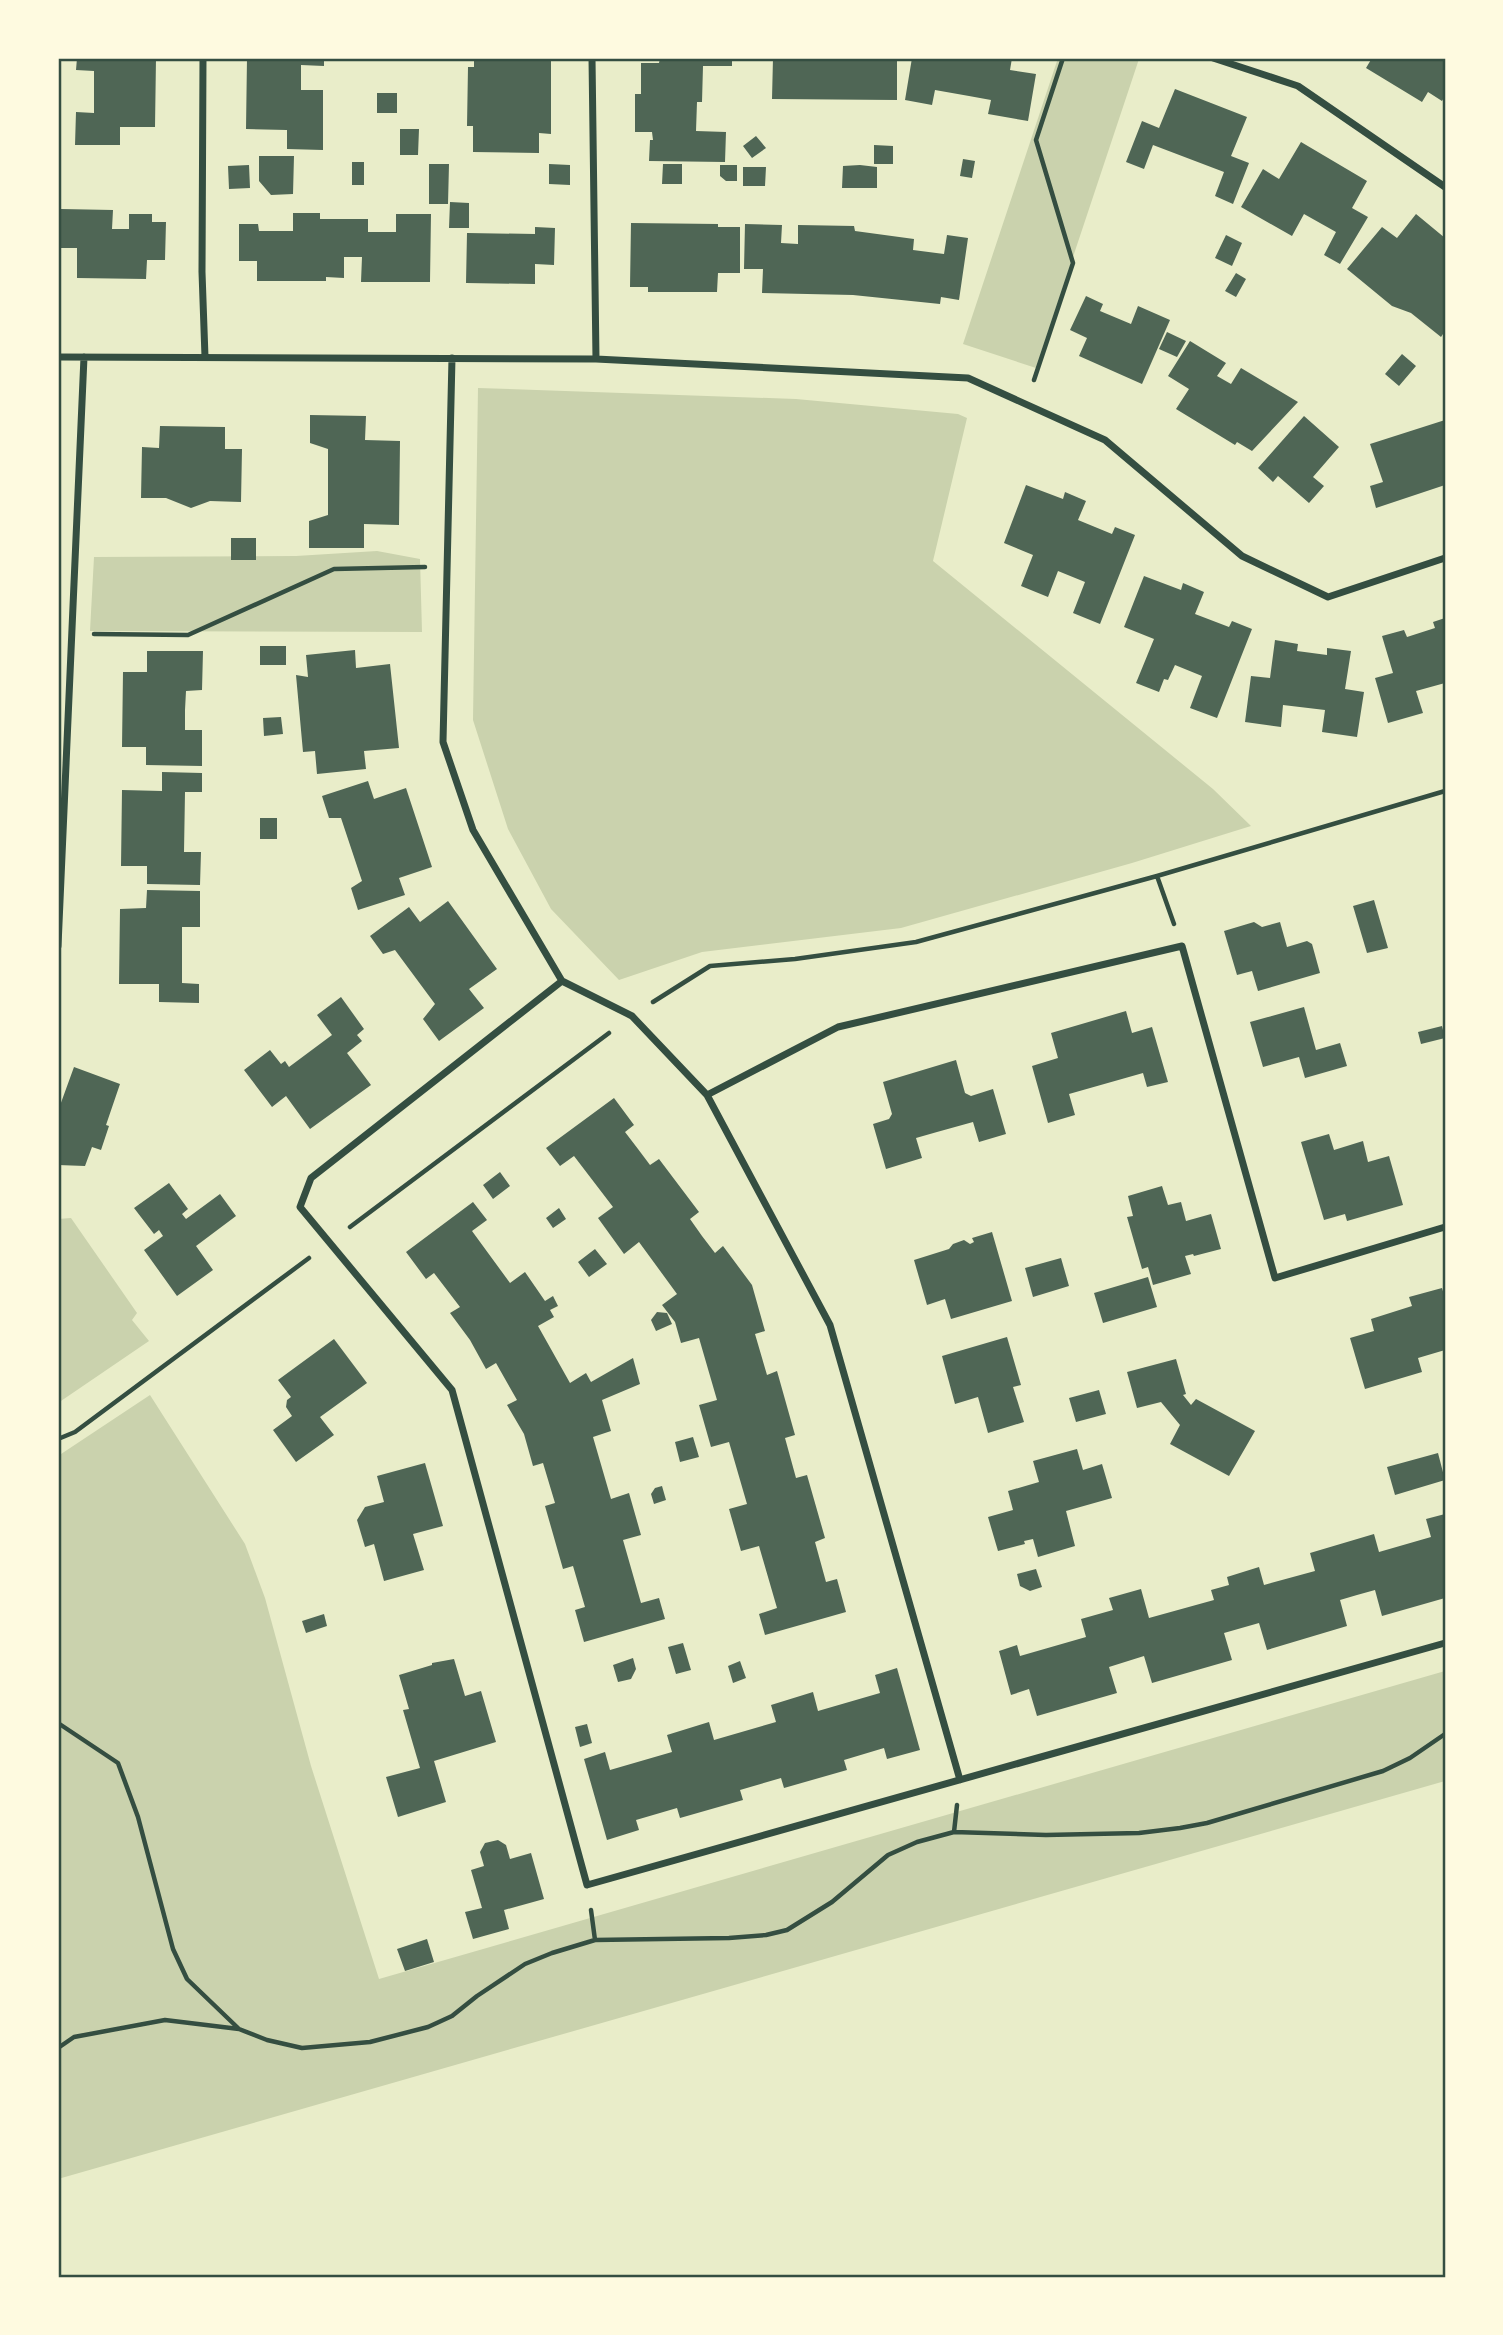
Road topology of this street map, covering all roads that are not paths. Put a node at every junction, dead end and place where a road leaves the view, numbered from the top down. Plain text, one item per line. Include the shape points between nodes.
1 (203, 58) edge
2 (592, 58) edge
3 (1213, 58) edge
4 (1445, 187) edge
5 (58, 357) edge
6 (84, 357) junction
7 (205, 357) junction
8 (452, 358) junction
9 (596, 359) junction
10 (1445, 558) edge
11 (58, 946) edge
12 (562, 981) junction
13 (707, 1095) junction
14 (1445, 1227) edge
15 (1445, 1643) edge
16 (960, 1780) junction

1 - 7 street
2 - 9 street
3 - 4 street via 1298,86
5 - 6 street
6 - 7 street
6 - 11 street
7 - 8 street
8 - 9 street
8 - 12 street via 443,742 472,830
9 - 10 street via 968,378 1105,440 1242,556 1328,597
12 - 13 street via 632,1016
12 - 16 street via 311,1178 300,1207 452,1390 587,1885
13 - 14 street via 838,1027 1181,946 1275,1278
13 - 16 street via 830,1325
15 - 16 street

